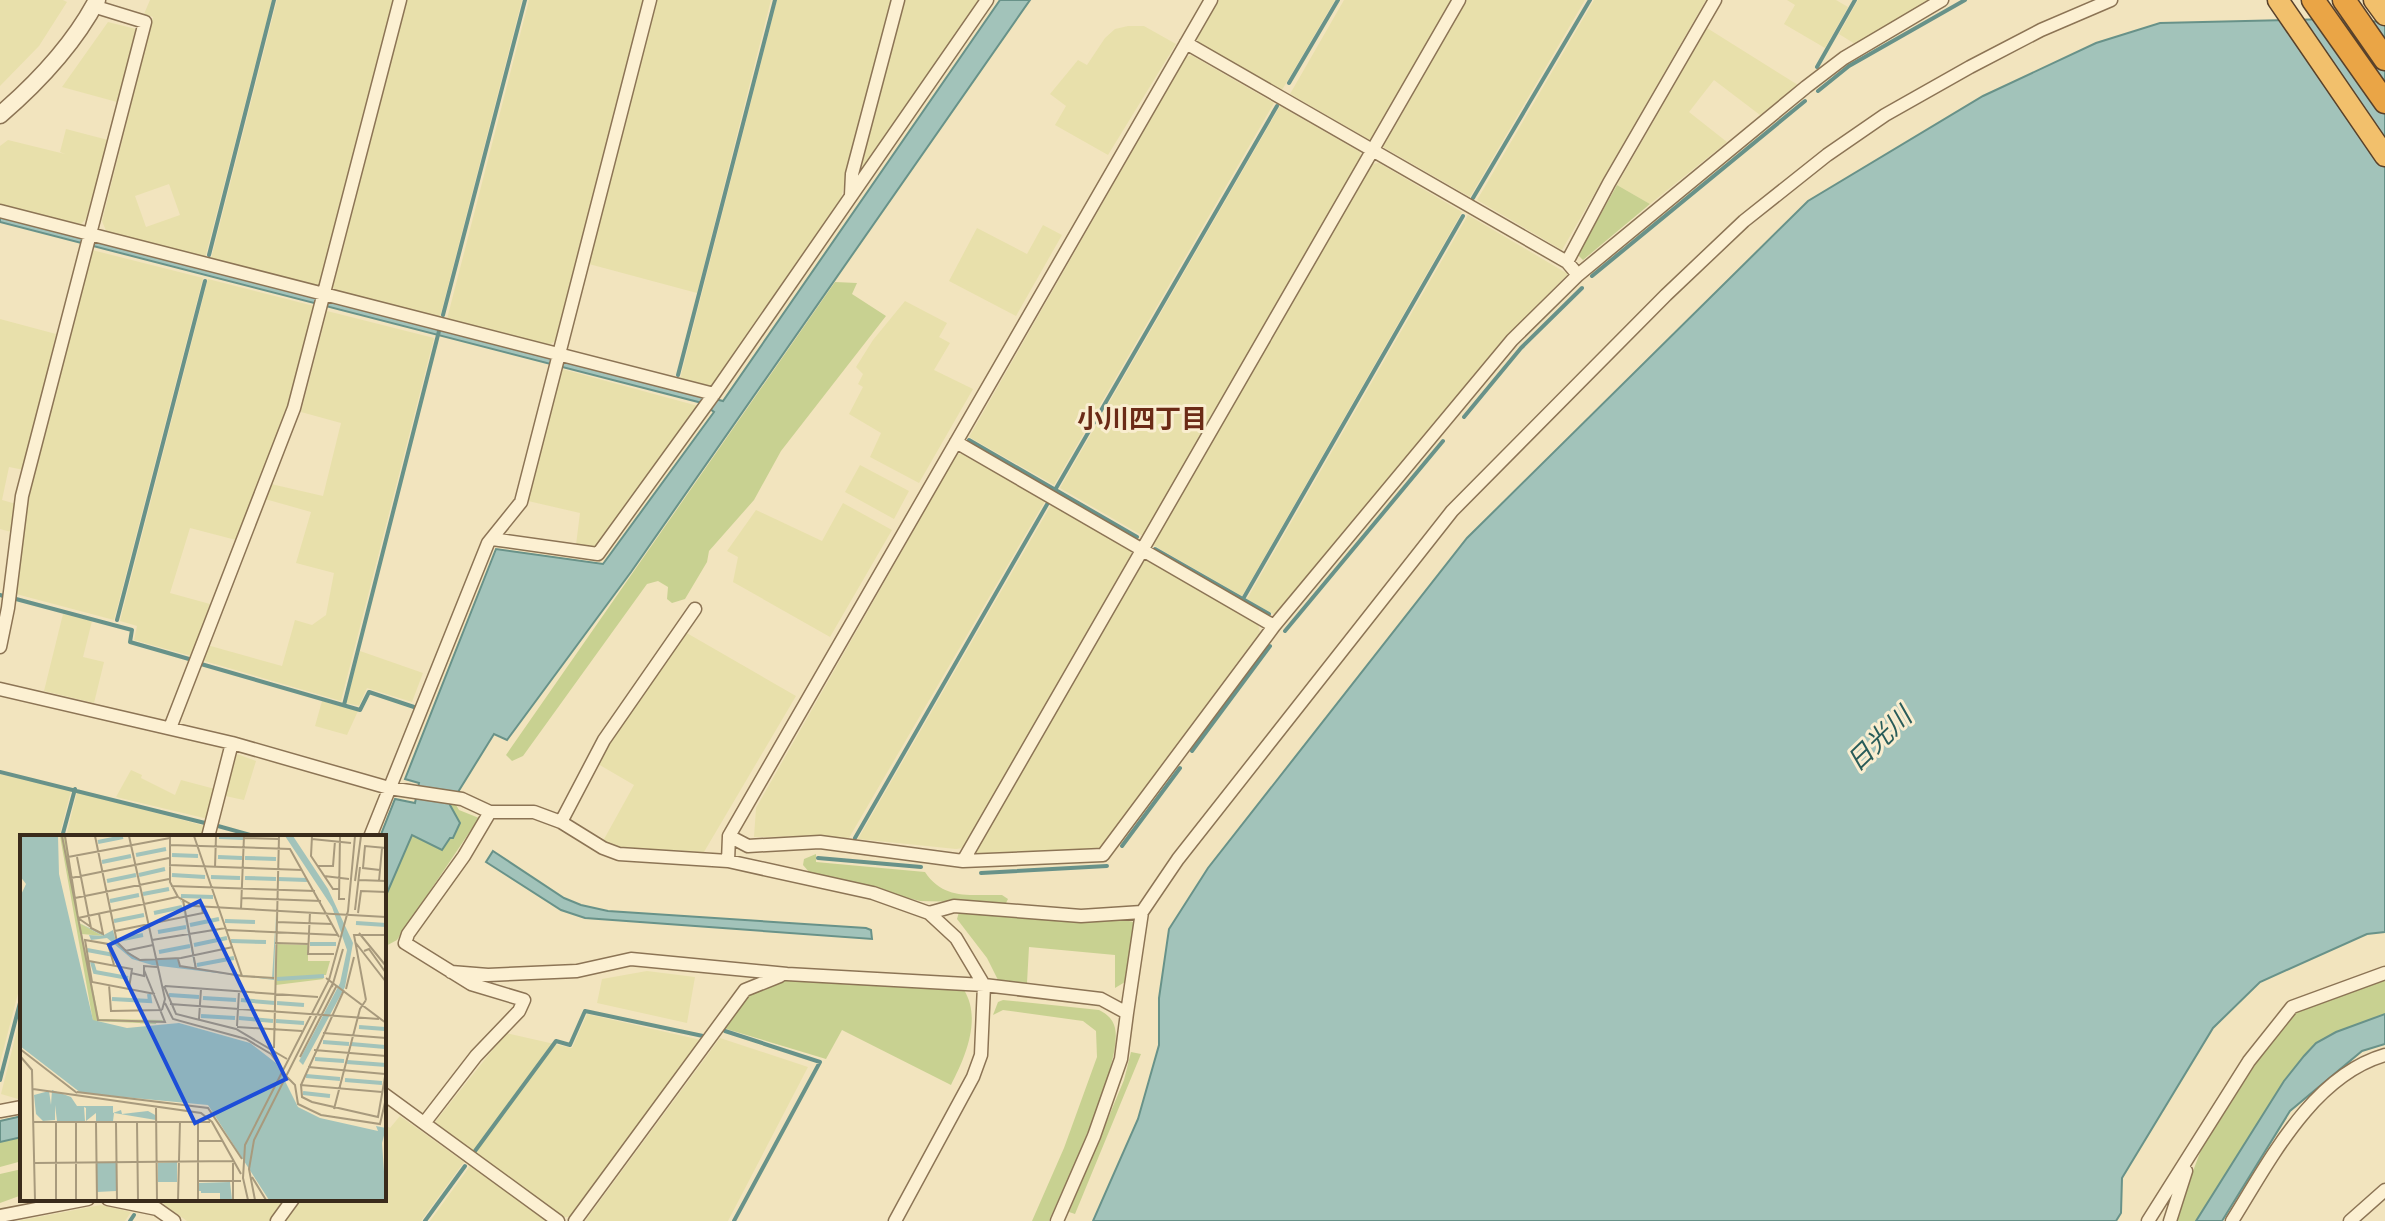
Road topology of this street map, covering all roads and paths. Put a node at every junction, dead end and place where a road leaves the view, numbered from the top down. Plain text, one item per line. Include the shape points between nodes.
1 (400, 0) edge
2 (650, 0) edge
3 (898, 0) edge
4 (987, 0) edge
5 (1211, 0) edge
6 (1459, 0) edge
7 (1715, 0) edge
8 (1942, 0) edge
9 (2111, 0) edge
10 (2278, 0) edge
11 (2313, 0) edge
12 (2344, 0) edge
13 (2374, 0) edge
14 (95, 3) edge
15 (2385, 15) edge
16 (1186, 43) junction
17 (2385, 59) edge
18 (2385, 102) edge
19 (0, 115) edge
20 (1373, 149) junction
21 (2385, 156) edge
22 (851, 195) junction
23 (0, 211) edge
24 (88, 240) junction
25 (1567, 262) junction
26 (1578, 275) junction
27 (322, 300) junction
28 (559, 353) junction
29 (714, 394) junction
30 (956, 442) junction
31 (492, 539) junction
32 (1141, 549) junction
33 (695, 609) dead end
34 (1274, 626) junction
35 (0, 647) edge
36 (0, 689) edge
37 (170, 728) junction
38 (232, 743) junction
39 (389, 788) junction
40 (490, 812) junction
41 (561, 822) junction
42 (209, 835) edge
43 (371, 835) edge
44 (729, 836) junction
45 (728, 861) junction
46 (963, 861) junction
47 (1142, 912) junction
48 (929, 913) junction
49 (451, 972) junction
50 (2385, 973) edge
51 (787, 974) junction
52 (984, 985) junction
53 (1127, 1013) junction
54 (2385, 1055) edge
55 (386, 1095) edge
56 (20, 1107) edge
57 (0, 1111) edge
58 (425, 1122) junction
59 (2191, 1154) junction
60 (2385, 1190) edge
61 (78, 1201) edge
62 (118, 1201) edge
63 (292, 1201) edge
64 (0, 1216) edge
65 (174, 1221) edge
66 (277, 1221) edge
67 (558, 1221) edge
68 (575, 1221) edge
69 (895, 1221) edge
70 (1057, 1221) edge
71 (2148, 1221) edge
72 (2170, 1221) edge
73 (2232, 1221) edge
74 (2350, 1221) edge

1 - 27 street
2 - 28 street
3 - 22 street
4 - 22 street
5 - 16 street
6 - 20 street
7 - 25 street
8 - 26 street via 1844,58
9 - 47 street via 2041,30 1885,115 1744,221 1452,511
10 - 21 highway
11 - 18 highway
12 - 17 highway
13 - 15 highway
14 - 19 street via 57,58
14 - 24 street via 145,22
16 - 20 street
16 - 30 street
20 - 25 street
20 - 32 street
22 - 29 street
23 - 24 street
24 - 27 street
24 - 35 street via 22,496
25 - 26 street
26 - 34 street via 1512,340
27 - 28 street
27 - 37 street via 294,408
28 - 29 street
28 - 31 street via 521,502
29 - 31 street via 598,554
30 - 32 street
30 - 44 street
31 - 39 street
32 - 34 street
32 - 46 street
33 - 41 street via 604,740
34 - 46 street via 1103,855
36 - 37 street
37 - 38 street
38 - 39 street
38 - 42 street
39 - 40 street via 462,799
39 - 43 street
40 - 41 street via 534,812
40 - 49 street via 405,943
41 - 45 street via 619,854
44 - 45 street
44 - 46 street via 748,846 820,842
45 - 48 street via 842,885
47 - 48 street via 1081,916 954,906
47 - 53 street
48 - 52 street via 956,938
49 - 51 street via 577,971 631,959
49 - 58 street via 471,984 524,1000
50 - 59 street via 2292,1007 2249,1061
51 - 52 street
51 - 68 street via 745,990
52 - 53 street via 1101,999
52 - 69 street via 981,1055 973,1077
53 - 70 street via 1121,1059
54 - 73 street via 2350,1072 2304,1111
55 - 58 street
56 - 57 street
58 - 67 street
59 - 71 street
59 - 72 street
60 - 74 street
61 - 64 street
62 - 65 street via 157,1209
63 - 66 street

